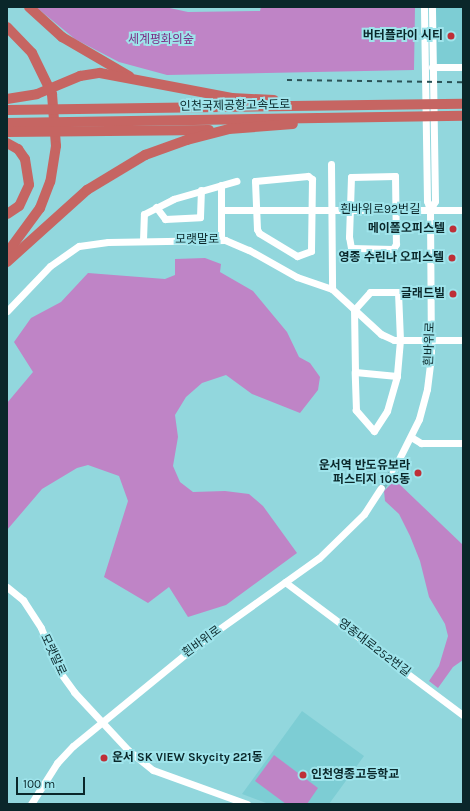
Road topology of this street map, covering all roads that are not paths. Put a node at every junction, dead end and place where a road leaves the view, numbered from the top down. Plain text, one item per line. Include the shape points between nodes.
1 (29, 7) edge
2 (424, 7) edge
3 (432, 7) edge
4 (7, 27) edge
5 (432, 67) junction
6 (463, 67) edge
7 (136, 80) junction
8 (7, 99) edge
9 (463, 104) edge
10 (306, 105) junction
11 (7, 110) edge
12 (463, 116) edge
13 (347, 118) junction
14 (7, 123) edge
15 (229, 129) junction
16 (7, 132) edge
17 (7, 143) edge
18 (331, 164) dead end
19 (236, 181) dead end
20 (221, 184) junction
21 (201, 190) junction
22 (156, 207) junction
23 (222, 210) junction
24 (255, 210) junction
25 (331, 210) junction
26 (396, 210) junction
27 (430, 210) junction
28 (463, 210) edge
29 (312, 211) junction
30 (350, 211) junction
31 (7, 214) edge
32 (144, 240) junction
33 (221, 240) junction
34 (7, 253) edge
35 (7, 262) edge
36 (332, 290) junction
37 (354, 310) junction
38 (7, 312) edge
39 (400, 340) junction
40 (463, 340) edge
41 (431, 341) junction
42 (355, 372) junction
43 (396, 376) junction
44 (411, 437) junction
45 (463, 443) edge
46 (393, 471) tunnel mouth
47 (381, 488) tunnel mouth
48 (285, 582) junction
49 (7, 587) edge
50 (463, 715) edge
51 (101, 721) junction
52 (31, 804) edge
53 (247, 804) edge

1 - 7 highway via 68,41
2 - 27 street, 흰바위로 via 427,201
3 - 5 street, 흰바위로
4 - 34 highway via 32,53 52,94 56,146 50,182 40,208
5 - 6 street
5 - 27 street, 흰바위로 via 435,201
7 - 8 highway via 100,73 89,74 37,94
7 - 10 highway via 232,98 268,99
9 - 10 highway, 인천국제공항고속도로
10 - 11 highway, 인천국제공항고속도로
12 - 13 highway, 인천국제공항고속도로
13 - 14 highway, 인천국제공항고속도로
13 - 15 highway
15 - 16 highway
15 - 35 highway via 167,146 108,176 68,205
17 - 31 highway via 18,149 25,159 29,185 19,206
18 - 25 street
19 - 20 street
20 - 21 street
20 - 23 street
21 - 22 street
21 - 22 street via 200,217 165,219
22 - 32 street via 142,216
23 - 24 street, 흰바위로92번길
23 - 33 street
24 - 29 street, 흰바위로92번길
24 - 29 street via 255,181 308,176 312,179
24 - 29 street via 259,233 297,256 311,251
25 - 29 street, 흰바위로92번길
25 - 30 street, 흰바위로92번길
25 - 36 street
26 - 27 street, 흰바위로92번길
26 - 30 street, 흰바위로92번길
26 - 30 street via 395,176 350,177
26 - 30 street via 396,244 393,249 357,250 351,248 349,237
27 - 28 street, 흰바위로92번길
27 - 41 street, 흰바위로
32 - 33 street, 모랫말로
32 - 38 street, 모랫말로 via 89,243 79,246 50,266
33 - 36 street, 모랫말로 via 249,250 297,277
36 - 37 street, 모랫말로
37 - 39 street, 모랫말로 via 381,334
37 - 39 street via 370,292 398,292
37 - 42 street
39 - 41 street, 모랫말로
39 - 43 street
40 - 41 street, 모랫말로
41 - 44 street, 흰바위로 via 427,389 420,419
42 - 43 street
42 - 43 street via 356,410 374,431 387,411
44 - 45 street via 421,444
44 - 46 street, 흰바위로
47 - 48 street, 흰바위로 via 364,514 339,540
48 - 50 street, 영종대로252번길
48 - 51 street, 흰바위로 via 194,647
49 - 51 street, 모랫말로 via 23,600 41,628 59,671 74,692
51 - 52 street, 흰바위로 via 57,763
51 - 53 street, 모랫말로 via 128,750 154,770

